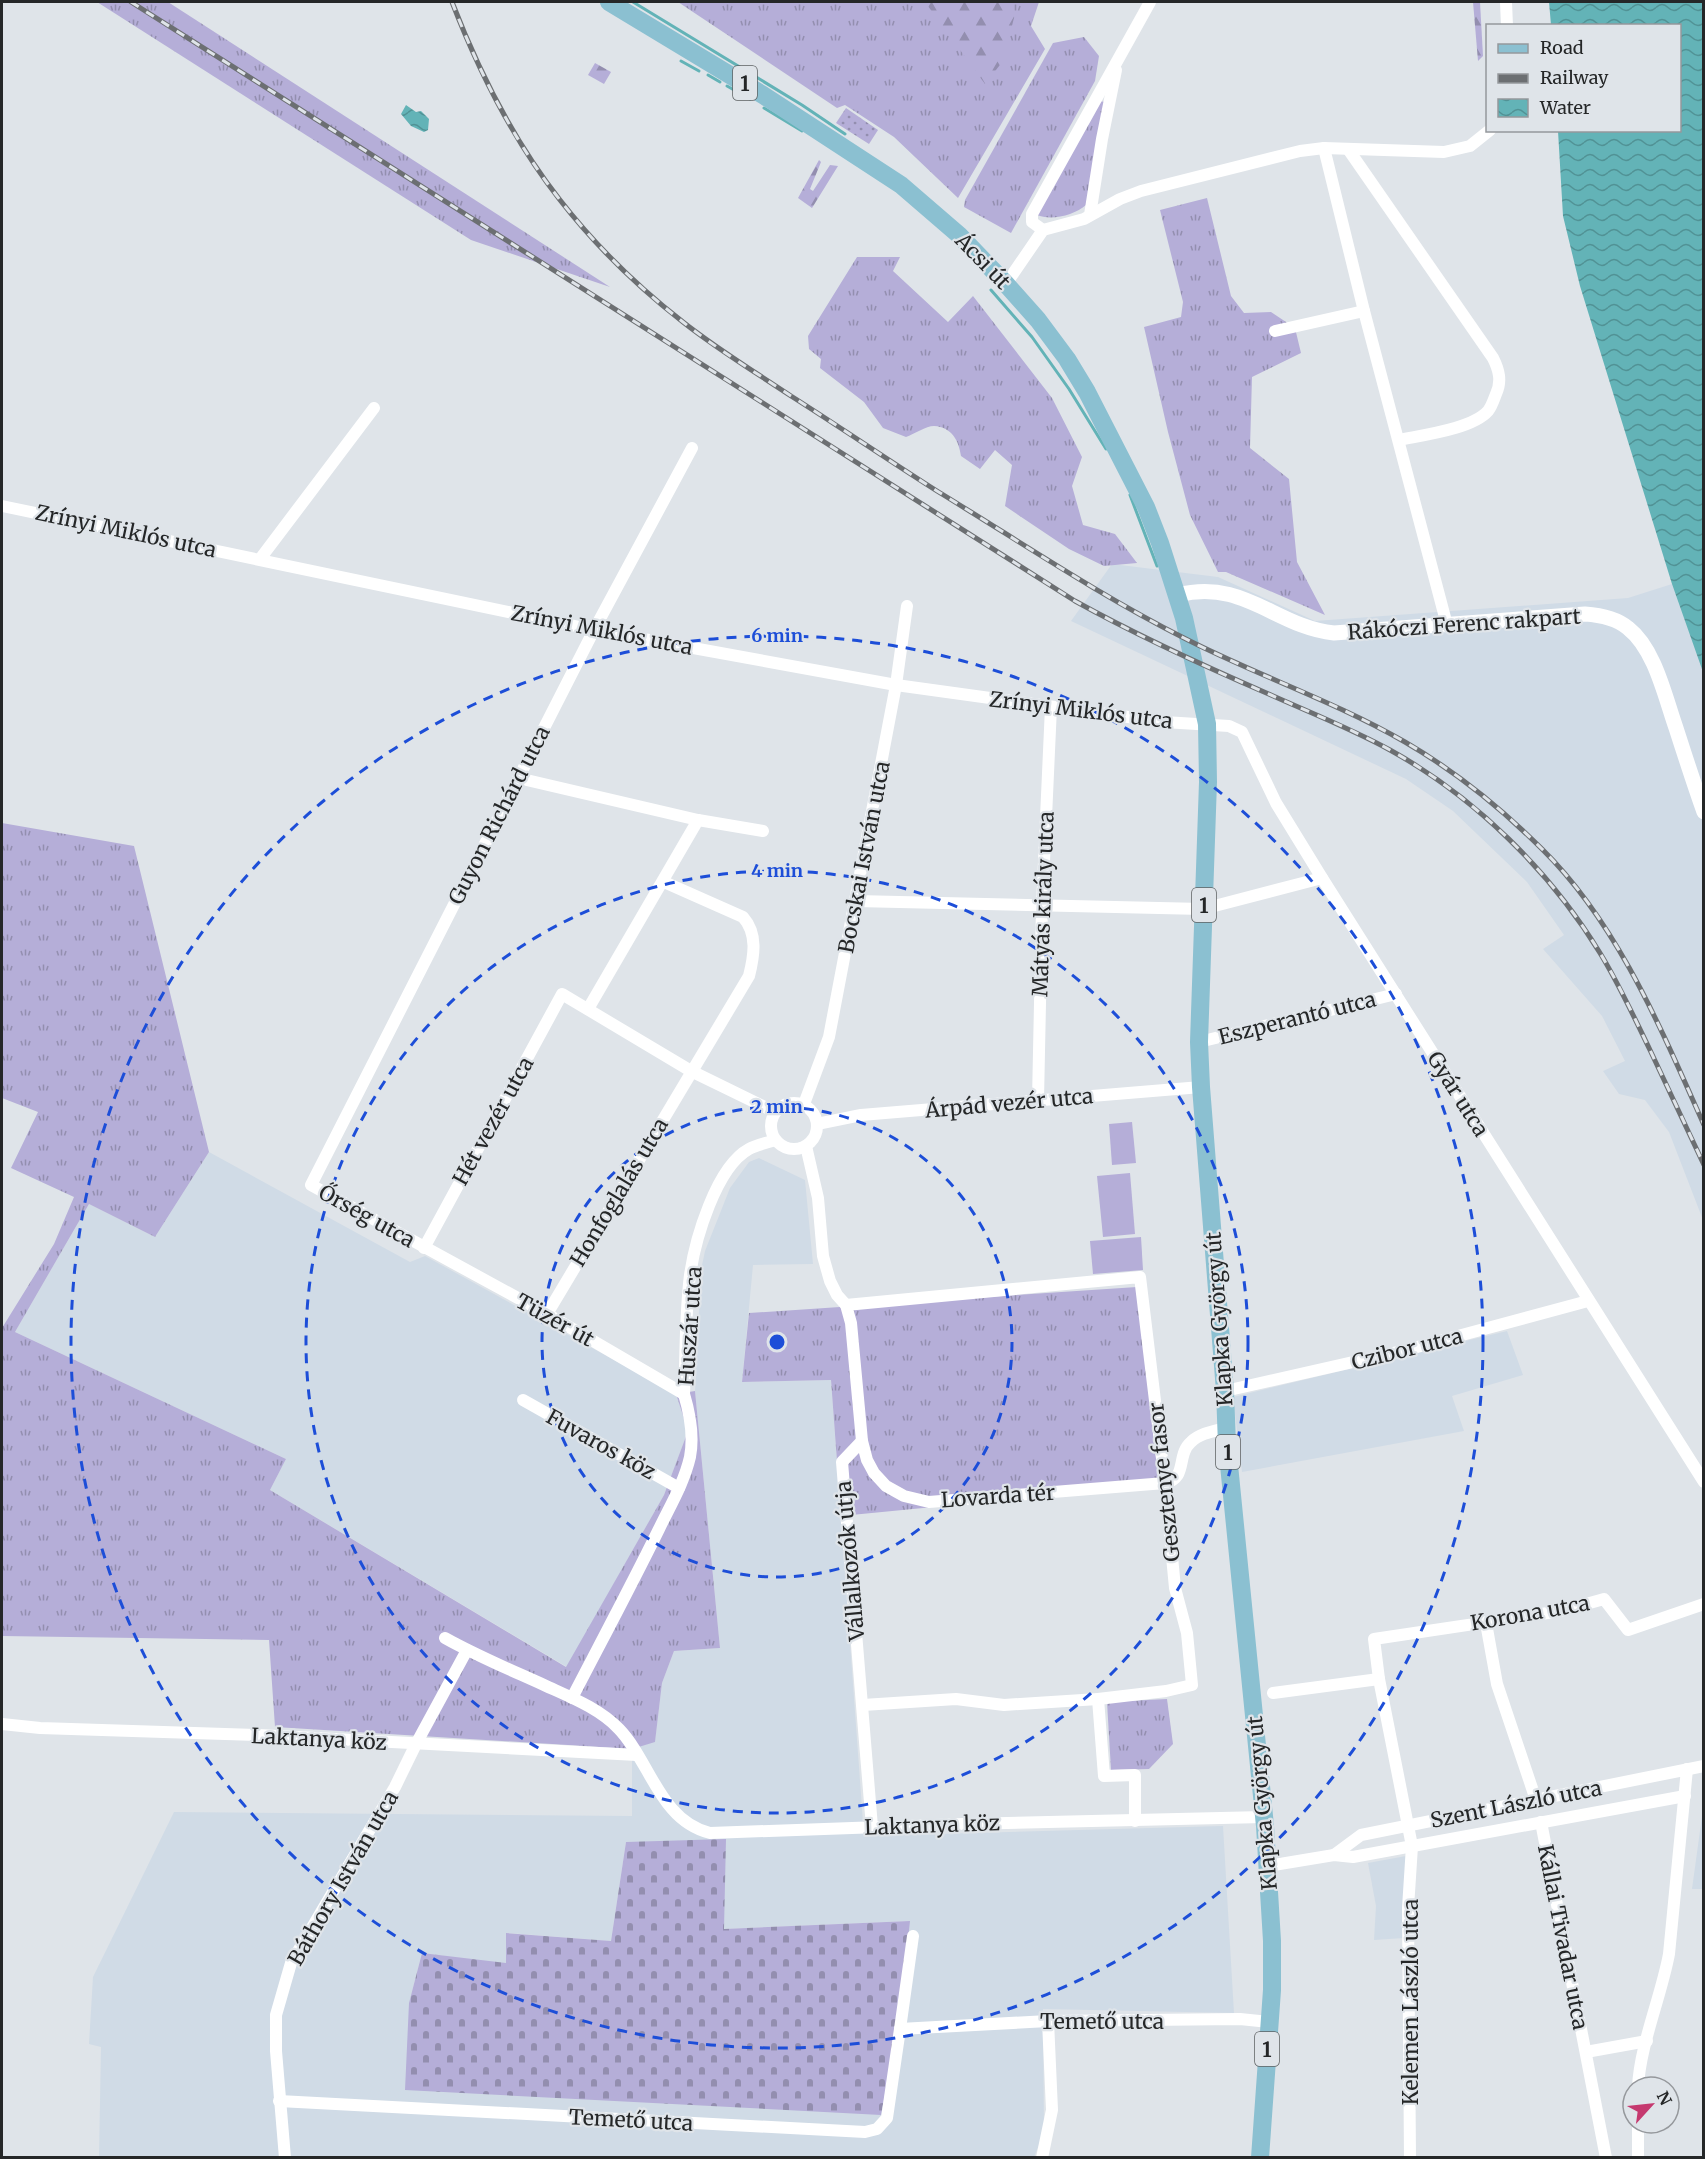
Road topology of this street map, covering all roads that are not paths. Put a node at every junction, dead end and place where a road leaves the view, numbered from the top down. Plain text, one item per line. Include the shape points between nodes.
1 (609, 2) edge
2 (1150, 2) edge
3 (1506, 2) edge
4 (1507, 24) edge
5 (1118, 60) junction
6 (1094, 100) junction
7 (1109, 103) junction
8 (1488, 132) edge
9 (1324, 148) junction
10 (1348, 149) junction
11 (1090, 215) junction
12 (1042, 230) junction
13 (1006, 284) junction
14 (1364, 311) junction
15 (1275, 331) dead end
16 (374, 408) dead end
17 (1399, 440) junction
18 (692, 448) dead end
19 (2, 506) edge
20 (260, 559) junction
21 (1178, 595) junction
22 (907, 606) dead end
23 (1447, 625) junction
24 (594, 630) junction
25 (1194, 660) joint
26 (896, 685) junction
27 (1051, 707) junction
28 (1207, 724) junction
29 (518, 778) junction
30 (1704, 812) edge
31 (698, 820) junction
32 (763, 831) dead end
33 (1322, 878) junction
34 (664, 882) junction
35 (856, 901) junction
36 (1042, 906) junction
37 (1203, 909) junction
38 (1396, 994) junction
39 (588, 1009) junction
40 (1199, 1042) junction
41 (691, 1071) junction
42 (1200, 1087) junction
43 (1038, 1100) junction
44 (804, 1104) junction
45 (775, 1112) junction
46 (817, 1124) junction
47 (775, 1140) junction
48 (806, 1146) junction
49 (311, 1185) joint
50 (424, 1248) junction
51 (1588, 1301) junction
52 (846, 1305) junction
53 (547, 1314) junction
54 (1225, 1391) junction
55 (684, 1394) junction
56 (523, 1401) dead end
57 (1226, 1428) junction
58 (862, 1441) junction
59 (1704, 1482) edge
60 (1165, 1483) junction
61 (679, 1488) junction
62 (1704, 1604) edge
63 (1486, 1623) junction
64 (445, 1638) dead end
65 (1374, 1639) joint
66 (467, 1650) junction
67 (1379, 1679) junction
68 (1273, 1694) dead end
69 (572, 1698) junction
70 (1098, 1699) junction
71 (863, 1705) junction
72 (2, 1724) edge
73 (416, 1744) junction
74 (637, 1755) junction
75 (1704, 1766) edge
76 (1687, 1769) junction
77 (1684, 1796) junction
78 (1536, 1800) junction
79 (1264, 1817) junction
80 (1135, 1821) junction
81 (1540, 1822) junction
82 (1408, 1825) junction
83 (872, 1827) junction
84 (1412, 1846) junction
85 (1334, 1855) junction
86 (1268, 1866) junction
87 (913, 1936) dead end
88 (1048, 2021) junction
89 (1269, 2022) junction
90 (900, 2030) junction
91 (1647, 2041) junction
92 (1586, 2052) junction
93 (1639, 2075) edge
94 (279, 2101) junction
95 (1638, 2135) edge
96 (285, 2157) edge
97 (1042, 2157) edge
98 (1260, 2157) edge
99 (1410, 2157) edge
100 (1606, 2157) edge
101 (1638, 2157) edge

1 - 13 main road, Ácsi út / 1 via 879,169 959,235
2 - 5 street
3 - 4 street
5 - 6 street
5 - 7 street
6 - 7 street via 1103,98
6 - 12 street via 1032,214 1032,222
7 - 11 street
8 - 10 street via 1470,146 1444,152
9 - 10 street
9 - 11 street via 1141,190
9 - 14 street
10 - 17 street via 1500,370 1499,388 1490,410 1482,416 1470,423
11 - 12 street
12 - 13 street
13 - 21 main road, Ácsi út / 1 via 1038,320 1087,392 1146,507
14 - 15 street
14 - 17 street
16 - 20 street
17 - 23 street
18 - 24 street, Guyon Richárd utca
19 - 20 street, Zrínyi Miklós utca
20 - 24 street, Zrínyi Miklós utca
21 - 23 street, Rákóczi Ferenc rakpart via 1207,590 1236,595 1328,632
21 - 25 main road, Ácsi út / 1
22 - 26 street, Bocskai István utca
23 - 30 street, Rákóczi Ferenc rakpart via 1585,614 1622,623 1646,649
24 - 26 street, Zrínyi Miklós utca
24 - 29 street, Guyon Richárd utca
25 - 28 main road, Klapka György út / 1
26 - 27 street, Zrínyi Miklós utca
26 - 35 street, Bocskai István utca
27 - 28 street, Zrínyi Miklós utca
27 - 36 street, Mátyás király utca
28 - 33 street, Gyár utca via 1242,732 1276,803
28 - 37 main road, Klapka György út / 1
29 - 31 street
29 - 49 street, Guyon Richárd utca
31 - 32 street
31 - 34 street
33 - 37 street
33 - 38 street, Gyár utca
34 - 39 street
34 - 41 street, Honfoglalás utca via 743,917 752,932 755,953 749,976
35 - 36 street
35 - 44 street, Bocskai István utca via 829,1037
36 - 37 street
36 - 43 street, Mátyás király utca
37 - 40 main road, Klapka György út / 1
38 - 40 street, Eszperantó utca
38 - 51 street, Gyár utca
39 - 41 street
39 - 50 street, Hét vezér utca via 562,994
40 - 42 main road, Klapka György út / 1
41 - 45 street
41 - 53 street, Honfoglalás utca
42 - 43 street, Árpád vezér utca
42 - 54 main road, Klapka György út / 1
43 - 46 street, Árpád vezér utca via 861,1115
44 - 45 street via 788,1103
44 - 46 street
45 - 47 street via 770,1126
46 - 48 street via 816,1133
47 - 48 street via 783,1147
47 - 55 street, Huszár utca via 748,1149 734,1162 701,1229 690,1274
48 - 52 street via 818,1198 823,1256 830,1281
49 - 50 street, Őrség utca
50 - 53 street, Tüzér út
51 - 54 street, Czibor utca via 1406,1350
51 - 59 street, Gyár utca
52 - 58 street via 855,1350
52 - 60 street, Gesztenye fasor via 1140,1277
53 - 55 street, Tüzér út
54 - 57 main road, Klapka György út / 1
55 - 61 street, Huszár utca via 692,1439
56 - 61 street, Fuvaros köz
57 - 60 street via 1191,1442 1183,1454 1178,1476
57 - 79 main road, Klapka György út / 1
58 - 60 street, Lovarda tér via 867,1460 886,1486 904,1496 929,1502
58 - 71 street, Vállalkozók útja via 842,1462
60 - 70 street, Gesztenye fasor via 1175,1588 1186,1633 1192,1686
61 - 69 street, Huszár utca
62 - 63 street, Korona utca via 1628,1630 1604,1599 1561,1611
63 - 65 street, Korona utca
63 - 78 street via 1497,1684
64 - 66 street, Laktanya köz
65 - 67 street, Kelemen László utca
66 - 69 street, Laktanya köz
66 - 73 street, Báthory István utca
67 - 68 street
67 - 82 street, Kelemen László utca
69 - 74 street, Laktanya köz via 603,1715 620,1730
70 - 71 street via 1004,1705 956,1699
70 - 80 street via 1104,1776 1135,1775
71 - 83 street, Vállalkozók útja
72 - 73 street, Laktanya köz
73 - 74 street, Laktanya köz
73 - 94 street, Báthory István utca via 291,1964 276,2015
74 - 83 street, Laktanya köz via 672,1808 701,1831
75 - 76 street, Szent László utca
76 - 77 street
76 - 78 street, Szent László utca
77 - 81 street, Szent László utca
77 - 91 street via 1669,1954
78 - 82 street, Szent László utca
79 - 80 street, Laktanya köz
79 - 86 main road, Klapka György út / 1
80 - 83 street, Laktanya köz
81 - 84 street, Szent László utca
81 - 92 street, Kállai Tivadar utca
82 - 84 street, Kelemen László utca
82 - 85 street, Szent László utca via 1361,1835
84 - 85 street, Szent László utca via 1353,1857
84 - 99 street, Kelemen László utca via 1408,1908
85 - 86 street, Szent László utca
86 - 89 main road, Klapka György út / 1 via 1272,1941
87 - 90 street, Temető utca
88 - 89 street, Temető utca
88 - 90 street, Temető utca
88 - 97 street via 1052,2110
89 - 98 main road, Klapka György út / 1
90 - 94 street, Temető utca via 887,2118 873,2131
91 - 92 street
91 - 93 street
92 - 100 street, Kállai Tivadar utca
94 - 96 street, Báthory István utca
95 - 101 street

